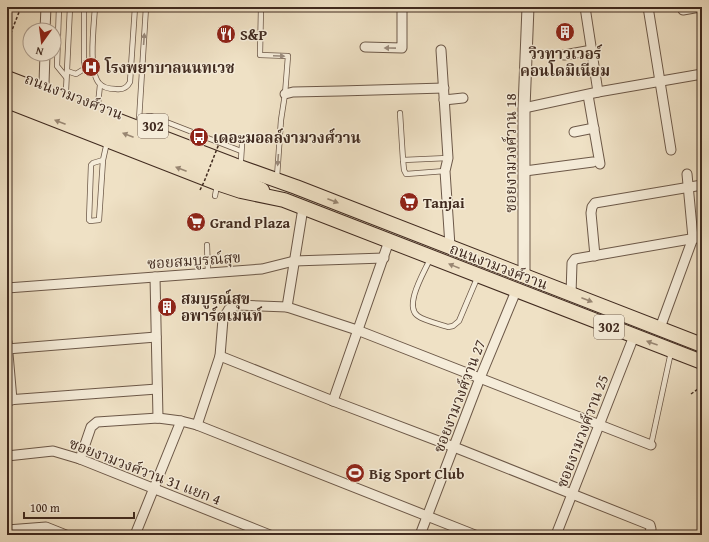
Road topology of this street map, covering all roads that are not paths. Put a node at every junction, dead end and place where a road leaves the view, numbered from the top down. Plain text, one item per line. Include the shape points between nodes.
1 (9, 7) edge
2 (46, 7) edge
3 (59, 7) edge
4 (70, 7) edge
5 (84, 7) edge
6 (95, 7) edge
7 (135, 7) edge
8 (146, 7) edge
9 (261, 7) edge
10 (402, 7) edge
11 (528, 7) edge
12 (585, 7) edge
13 (648, 7) edge
14 (700, 7) edge
15 (683, 10) dead end
16 (7, 13) edge
17 (45, 22) edge
18 (365, 47) dead end
19 (441, 50) dead end
20 (592, 50) junction
21 (564, 55) dead end
22 (45, 62) edge
23 (7, 69) edge
24 (66, 71) junction
25 (702, 74) edge
26 (66, 77) junction
27 (7, 78) edge
28 (660, 82) junction
29 (44, 83) junction
30 (100, 85) junction
31 (444, 88) junction
32 (7, 89) edge
33 (66, 91) junction
34 (598, 92) junction
35 (285, 94) junction
36 (588, 95) junction
37 (463, 98) dead end
38 (444, 100) junction
39 (7, 101) edge
40 (98, 104) junction
41 (524, 108) junction
42 (400, 113) dead end
43 (139, 120) junction
44 (594, 128) junction
45 (574, 132) dead end
46 (108, 140) junction
47 (242, 144) dead end
48 (671, 150) dead end
49 (448, 158) junction
50 (102, 160) junction
51 (403, 160) junction
52 (236, 163) junction
53 (445, 171) junction
54 (525, 171) junction
55 (687, 174) dead end
56 (277, 176) junction
57 (702, 186) edge
58 (296, 187) junction
59 (689, 187) junction
60 (284, 200) junction
61 (303, 208) junction
62 (697, 237) edge
63 (389, 241) junction
64 (207, 245) dead end
65 (450, 246) junction
66 (595, 256) junction
67 (431, 257) junction
68 (384, 258) junction
69 (294, 261) junction
70 (208, 272) junction
71 (478, 276) junction
72 (524, 276) junction
73 (155, 277) junction
74 (7, 288) edge
75 (516, 291) junction
76 (571, 294) junction
77 (287, 307) junction
78 (660, 328) junction
79 (357, 330) junction
80 (634, 336) junction
81 (156, 337) junction
82 (7, 342) edge
83 (702, 344) edge
84 (7, 349) edge
85 (671, 350) junction
86 (220, 356) junction
87 (702, 362) edge
88 (480, 378) junction
89 (157, 389) junction
90 (9, 400) edge
91 (333, 401) junction
92 (158, 418) junction
93 (181, 421) junction
94 (197, 425) junction
95 (599, 425) junction
96 (651, 445) joint
97 (454, 446) junction
98 (7, 456) edge
99 (80, 460) junction
100 (154, 490) junction
101 (572, 494) junction
102 (427, 516) junction
103 (7, 530) edge
104 (66, 535) edge
105 (135, 535) edge
106 (270, 535) edge
107 (420, 535) edge
108 (475, 535) edge
109 (556, 535) edge
110 (649, 535) edge

1 - 16 lane
2 - 17 street
3 - 26 lane via 57,66
4 - 24 lane
5 - 24 lane via 84,69 76,74
6 - 30 lane via 93,70
7 - 30 lane via 130,82 121,90
43 -> 8 lane
9 -> 35 lane via 260,55 288,56
10 -> 18 street via 402,48
11 - 41 street, ซอยงามวงศ์วาน 18
12 - 20 street
13 - 28 street
14 - 15 street
19 - 31 street
20 - 21 street
20 - 34 street
22 - 29 street
23 - 29 main road, ถนนงามวงศ์วาน / 302
24 - 26 lane
25 - 28 street
26 - 33 lane
27 - 52 main road, ถนนงามวงศ์วาน / 302
28 - 34 street
28 - 48 street
29 - 33 main road, ถนนงามวงศ์วาน / 302
30 - 40 lane
31 - 35 street
31 - 38 street
52 -> 32 main road, ถนนงามวงศ์วาน / 302
33 - 40 main road, ถนนงามวงศ์วาน / 302
34 - 36 street
35 -> 56 lane
36 - 41 street
36 - 44 street
37 - 38 street
38 - 49 street
46 -> 39 main road, ถนนงามวงศ์วาน / 302
40 - 43 main road, ถนนงามวงศ์วาน / 302
41 - 54 street, ซอยงามวงศ์วาน 18
42 - 51 lane
43 - 52 main road, ถนนงามวงศ์วาน / 302
44 - 45 street
44 - 54 street via 597,163
46 - 50 lane
60 -> 46 main road, ถนนงามวงศ์วาน / 302 via 241,191 216,189
47 - 52 lane
49 - 51 lane
49 - 53 street
50 - 50 lane via 99,220 90,221 91,165
51 - 53 lane via 404,170 408,174
52 - 56 main road, ถนนงามวงศ์วาน / 302
52 - 58 main road, ถนนงามวงศ์วาน / 302
52 - 60 main road, ถนนงามวงศ์วาน / 302
53 - 65 street
54 - 72 street, ซอยงามวงศ์วาน 18
55 - 59 street
56 - 58 main road, ถนนงามวงศ์วาน / 302
57 - 59 street
58 -> 65 main road, ถนนงามวงศ์วาน / 302
59 - 62 street
59 - 66 street via 594,204 591,213
60 - 61 main road, ถนนงามวงศ์วาน / 302
61 - 63 main road, ถนนงามวงศ์วาน / 302
61 - 69 street
62 - 66 street
62 - 78 street
63 - 67 main road, ถนนงามวงศ์วาน / 302
63 - 68 street
64 - 70 lane
65 - 72 main road, ถนนงามวงศ์วาน / 302
66 - 76 street via 573,261
71 -> 67 main road, ถนนงามวงศ์วาน / 302
67 - 71 lane via 412,299 413,311 418,316 448,327 453,326 459,321
68 - 69 street, ซอยสมบูรณ์สุข
68 - 79 street
69 - 70 street, ซอยสมบูรณ์สุข via 262,269
69 - 77 street
70 - 73 street, ซอยสมบูรณ์สุข
71 - 75 main road, ถนนงามวงศ์วาน / 302
72 - 76 main road, ถนนงามวงศ์วาน / 302
73 - 74 street, ซอยสมบูรณ์สุข
73 - 81 street
75 - 80 main road, ถนนงามวงศ์วาน / 302
75 - 88 street, ซอยงามวงศ์วาน 27
76 -> 78 main road, ถนนงามวงศ์วาน / 302
77 - 79 street
77 - 86 street via 238,305 229,308 224,319
78 - 83 main road, ถนนงามวงศ์วาน / 302
79 - 88 street
79 - 91 street
85 -> 80 main road, ถนนงามวงศ์วาน / 302
80 - 95 street, ซอยงามวงศ์วาน 25
81 - 84 street
81 - 89 street
82 - 84 street
84 - 90 street
85 - 87 main road, ถนนงามวงศ์วาน / 302
85 - 96 lane
86 - 91 street
86 - 94 street
88 - 95 street
88 - 97 street, ซอยงามวงศ์วาน 27
89 - 90 street
89 - 92 street
91 - 97 street
92 - 93 street
92 - 99 street via 97,422 91,427
93 - 94 street
93 - 100 street
94 - 102 street
95 - 96 street
95 - 101 street, ซอยงามวงศ์วาน 25
97 - 101 street
97 - 102 street, ซอยงามวงศ์วาน 27
98 - 99 street, ซอยงามวงศ์วาน 31 แยก 4 via 53,451
99 - 100 street, ซอยงามวงศ์วาน 31 แยก 4
100 - 105 street
100 - 106 street, ซอยงามวงศ์วาน 31 แยก 4
101 - 109 street, ซอยงามวงศ์วาน 25
101 - 110 street via 650,525
102 - 107 street, ซอยงามวงศ์วาน 27
102 - 108 street
103 - 104 street via 46,527

